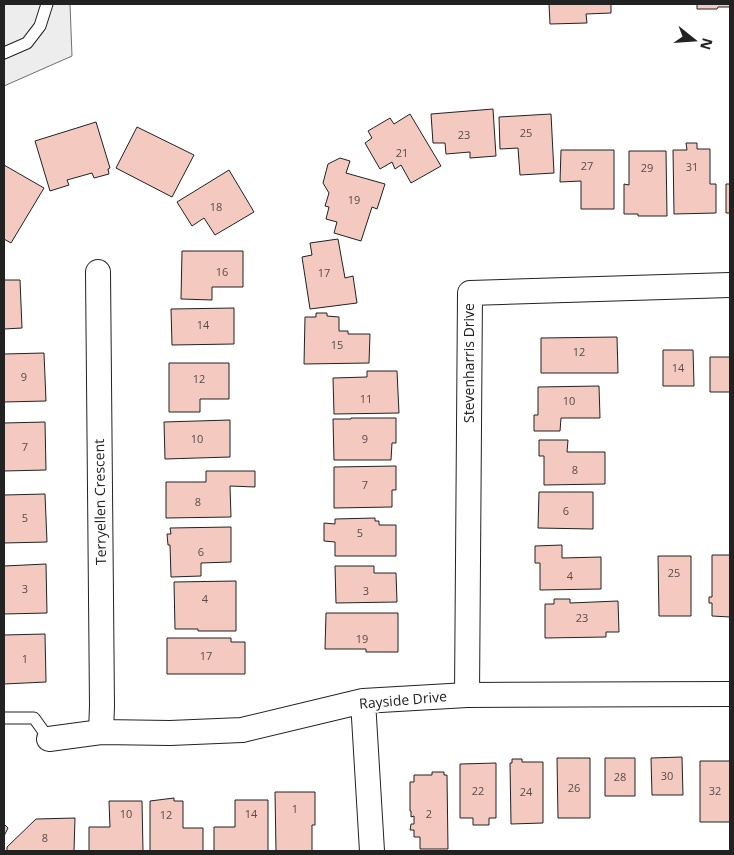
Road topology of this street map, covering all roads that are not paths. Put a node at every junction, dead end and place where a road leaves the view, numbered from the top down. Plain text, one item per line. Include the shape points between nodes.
1 (47, 4) edge
2 (4, 53) edge
3 (98, 272) dead end
4 (730, 285) edge
5 (730, 694) edge
6 (467, 695) junction
7 (363, 701) junction
8 (4, 718) edge
9 (101, 732) junction
10 (50, 740) joint
11 (372, 851) edge

1 - 2 lane via 40,26 27,43
3 - 9 street, Terryellen Crescent
4 - 6 street, Stevenharris Drive via 470,293
5 - 6 street, Rayside Drive
6 - 7 street, Rayside Drive
7 - 9 street, Rayside Drive via 242,730
7 - 11 street
8 - 10 lane via 34,718
9 - 10 street, Rayside Drive

